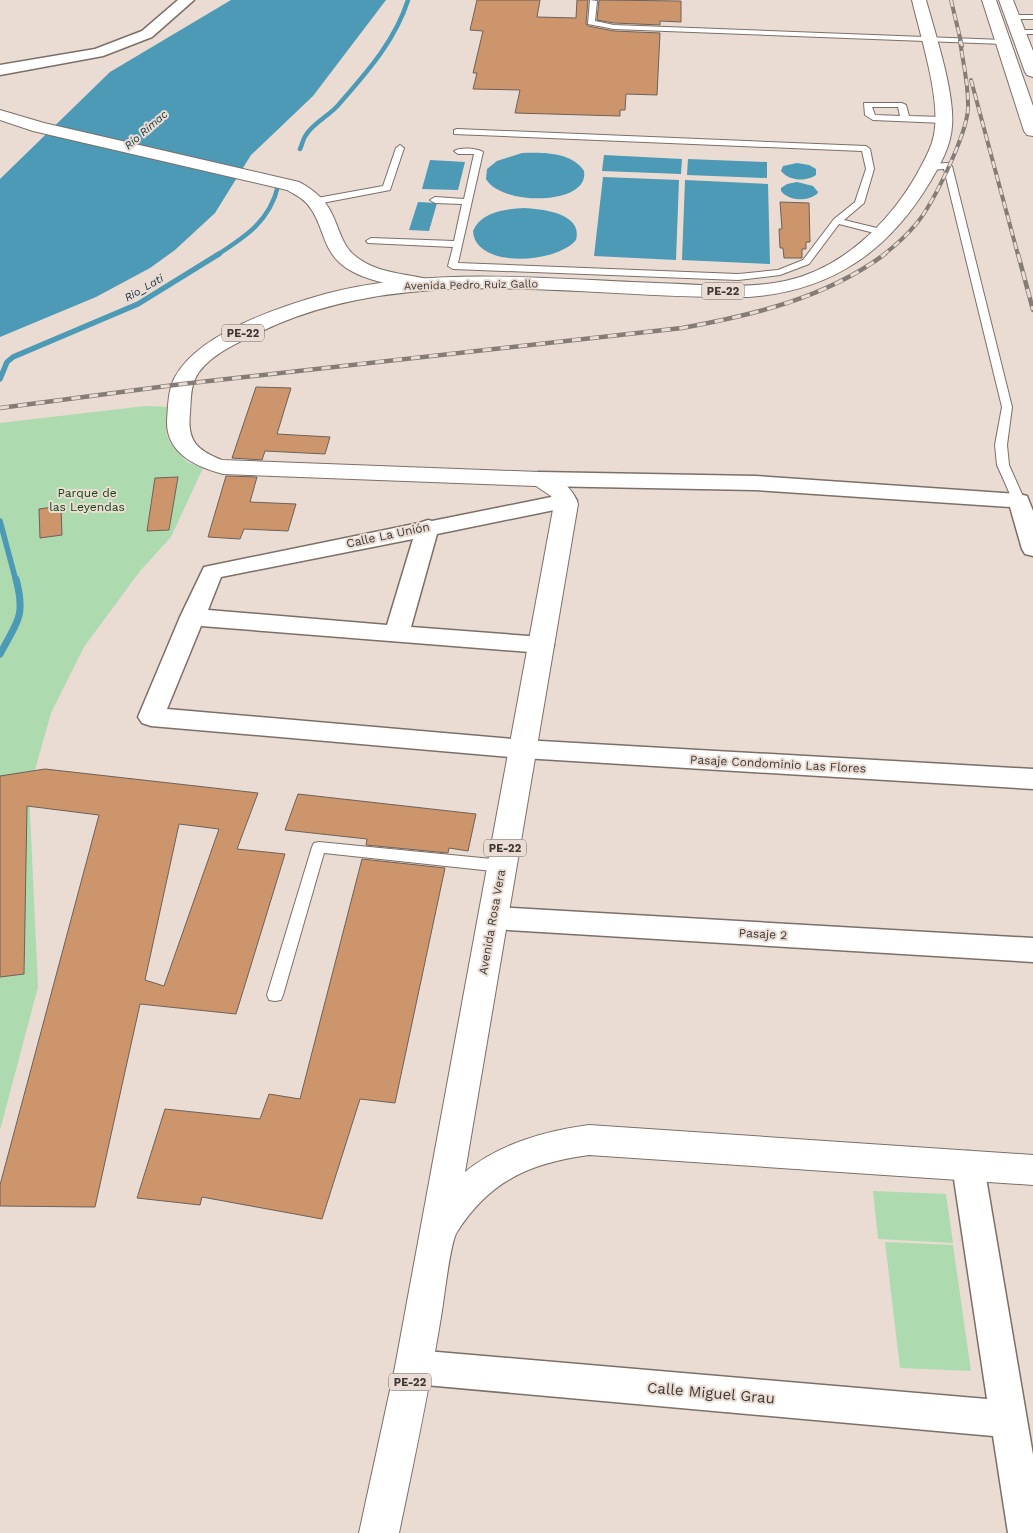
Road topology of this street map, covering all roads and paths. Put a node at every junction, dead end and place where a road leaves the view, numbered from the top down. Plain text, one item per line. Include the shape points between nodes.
1 (187, 0) edge
2 (919, 0) edge
3 (989, 0) edge
4 (1006, 0) edge
5 (593, 1) edge
6 (1033, 17) edge
7 (1015, 24) junction
8 (1033, 32) edge
9 (929, 40) junction
10 (1003, 42) junction
11 (0, 70) edge
12 (1033, 72) edge
13 (0, 116) edge
14 (905, 117) dead end
15 (944, 120) junction
16 (456, 132) dead end
17 (1033, 132) edge
18 (400, 148) dead end
19 (458, 151) dead end
20 (929, 167) junction
21 (434, 200) dead end
22 (317, 201) junction
23 (467, 202) junction
24 (837, 221) junction
25 (882, 232) junction
26 (371, 241) dead end
27 (458, 244) junction
28 (424, 284) junction
29 (538, 479) junction
30 (566, 501) junction
31 (1019, 501) junction
32 (428, 527) junction
33 (1033, 549) edge
34 (212, 572) joint
35 (192, 617) junction
36 (397, 634) junction
37 (542, 645) junction
38 (523, 749) junction
39 (1033, 779) edge
40 (502, 866) junction
41 (493, 918) junction
42 (1033, 950) edge
43 (275, 995) dead end
44 (968, 1166) junction
45 (1033, 1170) edge
46 (437, 1231) junction
47 (414, 1367) junction
48 (1008, 1419) junction
49 (379, 1533) edge
50 (1026, 1533) edge

1 - 11 street via 147,34 98,53
2 - 9 main road, Avenida Pedro Ruiz Gallo / PE-22
3 - 10 main road
4 - 7 main road
5 - 9 lane via 591,22 597,24
6 - 7 lane
7 - 8 lane
7 - 12 main road
9 - 10 lane
9 - 15 main road, Avenida Pedro Ruiz Gallo / PE-22
10 - 17 main road
13 - 22 main road via 264,178 293,186
14 - 15 lane
15 - 20 main road, Avenida Pedro Ruiz Gallo / PE-22 via 942,138
16 - 24 lane via 866,149 870,170 859,203
18 - 22 lane via 387,188
19 - 23 lane via 479,152
20 - 25 main road, Avenida Pedro Ruiz Gallo / PE-22 via 908,204
20 - 31 lane via 948,166 1007,407 1001,445 1004,465
21 - 23 lane
22 - 28 main road via 339,250 352,262 382,276
23 - 27 lane
24 - 25 lane
24 - 27 lane via 806,262 759,276 453,266
25 - 28 main road, Avenida Pedro Ruiz Gallo / PE-22 via 826,272 801,283 772,289 730,291
26 - 27 lane
28 - 29 main road, Avenida Pedro Ruiz Gallo / PE-22 via 366,291 306,306 214,348 195,363 182,384 178,425 184,444 196,456 223,467
29 - 30 main road, PE-22 via 556,487
29 - 31 street via 755,483
30 - 32 street, Calle La Unión
30 - 37 main road, Avenida Rosa Vera / PE-22
31 - 33 street
32 - 34 street, Calle La Unión
32 - 36 street
34 - 35 street
35 - 36 street
35 - 38 street, Pasaje Condominio Las Flores via 151,717
36 - 37 street
37 - 38 main road, Avenida Rosa Vera / PE-22
38 - 39 street, Pasaje Condominio Las Flores
38 - 40 main road, Avenida Rosa Vera / PE-22
40 - 41 main road, Avenida Rosa Vera / PE-22
40 - 43 lane via 319,847
41 - 42 street, Pasaje 2
41 - 46 main road, Avenida Rosa Vera / PE-22
44 - 45 main road
44 - 46 main road via 589,1140 562,1143 536,1149 489,1174 469,1190
44 - 48 street
46 - 47 main road, PE-22
47 - 48 street, Calle Miguel Grau
47 - 49 main road, PE-22
48 - 50 street

